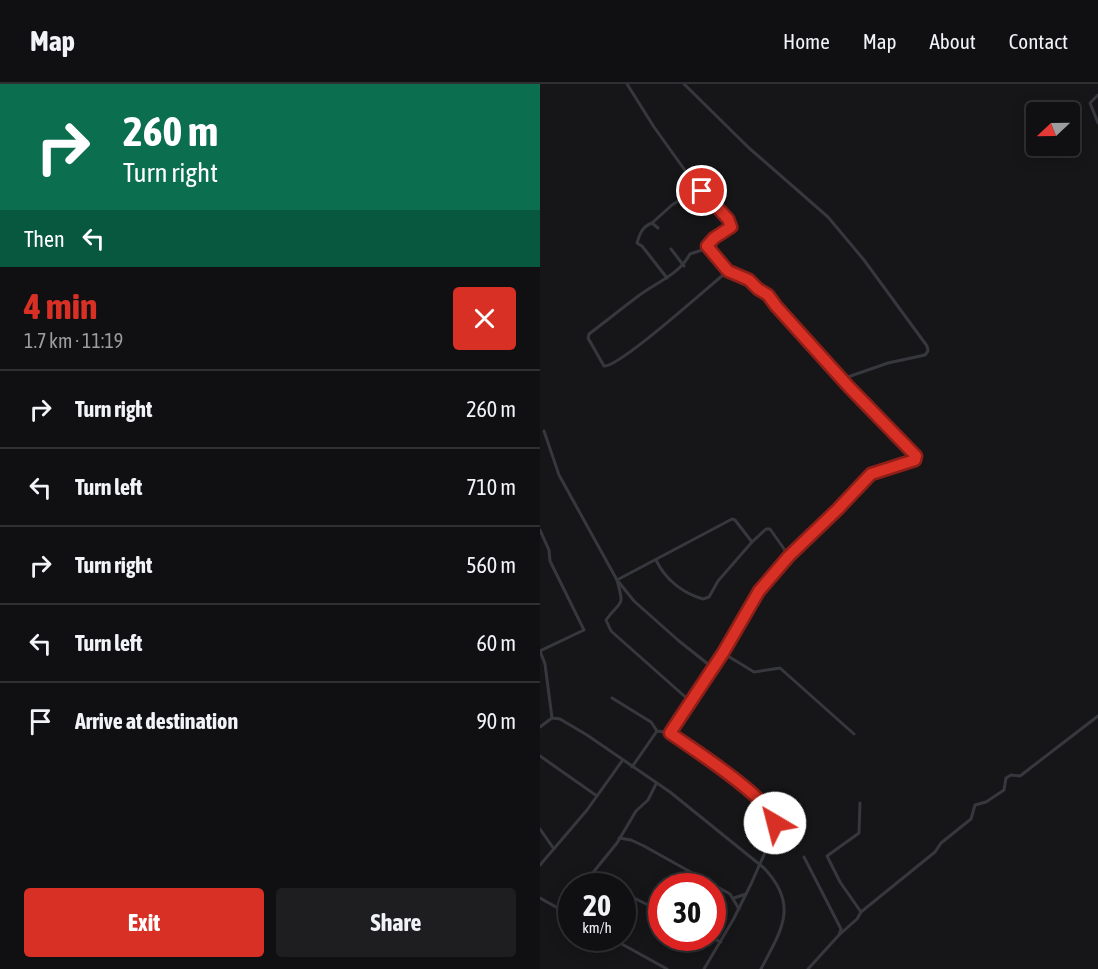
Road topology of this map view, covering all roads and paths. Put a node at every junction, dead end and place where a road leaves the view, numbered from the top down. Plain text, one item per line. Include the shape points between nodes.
1 (627, 84) edge
2 (684, 84) edge
3 (1098, 95) edge
4 (1098, 123) edge
5 (699, 188) junction
6 (652, 223) junction
7 (658, 228) dead end
8 (707, 246) junction
9 (670, 249) dead end
10 (684, 266) junction
11 (728, 271) junction
12 (668, 278) junction
13 (842, 379) junction
14 (544, 431) dead end
15 (540, 530) edge
16 (752, 542) junction
17 (789, 556) junction
18 (656, 560) junction
19 (617, 580) junction
20 (540, 651) edge
21 (723, 653) junction
22 (713, 668) junction
23 (612, 698) dead end
24 (691, 702) junction
25 (1098, 716) edge
26 (552, 718) junction
27 (540, 727) edge
28 (657, 730) junction
29 (670, 733) junction
30 (854, 734) dead end
31 (540, 756) edge
32 (622, 761) junction
33 (632, 767) junction
34 (656, 784) junction
35 (597, 796) junction
36 (860, 803) dead end
37 (540, 830) edge
38 (620, 838) junction
39 (554, 849) junction
40 (804, 857) dead end
41 (540, 865) edge
42 (760, 865) junction
43 (594, 873) edge
44 (747, 892) junction
45 (540, 898) edge
46 (734, 898) junction
47 (558, 909) edge
48 (739, 909) junction
49 (861, 912) junction
50 (726, 933) edge
51 (839, 935) junction
52 (634, 951) edge
53 (715, 951) edge
54 (667, 969) edge
55 (704, 969) edge
56 (761, 969) edge
57 (808, 969) edge

1 - 5 street
2 - 13 street via 828,217 927,346 925,355
3 - 4 street via 1090,103
5 - 6 street
5 - 8 street via 731,227
6 - 7 street
6 - 12 street via 641,231 637,243
8 - 10 street via 690,254
8 - 11 street
9 - 10 street
10 - 12 street
11 - 12 street via 633,350 604,366 587,335
11 - 13 street via 744,277 768,295
13 - 17 street via 917,459 871,474
14 - 19 street via 559,475
15 - 20 street via 550,561 584,630
16 - 17 street via 770,529
16 - 18 street via 734,519
16 - 18 street via 703,599 674,585
17 - 21 street via 759,591
18 - 19 street
19 - 22 street via 652,617
19 - 24 street via 622,600 606,620 610,631
20 - 26 street
21 - 22 street
21 - 30 street via 754,672 780,668
22 - 24 street
23 - 28 street via 651,722
24 - 29 street
25 - 49 street via 1020,776 1006,778 1004,790 975,805 971,819
26 - 27 street
26 - 32 street via 569,724
28 - 29 street
28 - 33 street
29 - 42 street via 727,773 772,815 772,837
31 - 35 street
32 - 33 street
32 - 35 street
33 - 34 street
34 - 38 street
34 - 42 street
35 - 39 street
36 - 49 street via 860,832 827,856
37 - 39 street
38 - 43 street
38 - 46 street via 672,860
39 - 41 street
40 - 51 street via 841,929
42 - 44 street
42 - 56 street via 784,895 785,910
44 - 46 street
44 - 48 street
45 - 47 street
46 - 48 street
48 - 50 street
49 - 51 street
51 - 57 street
52 - 54 street
53 - 55 street

